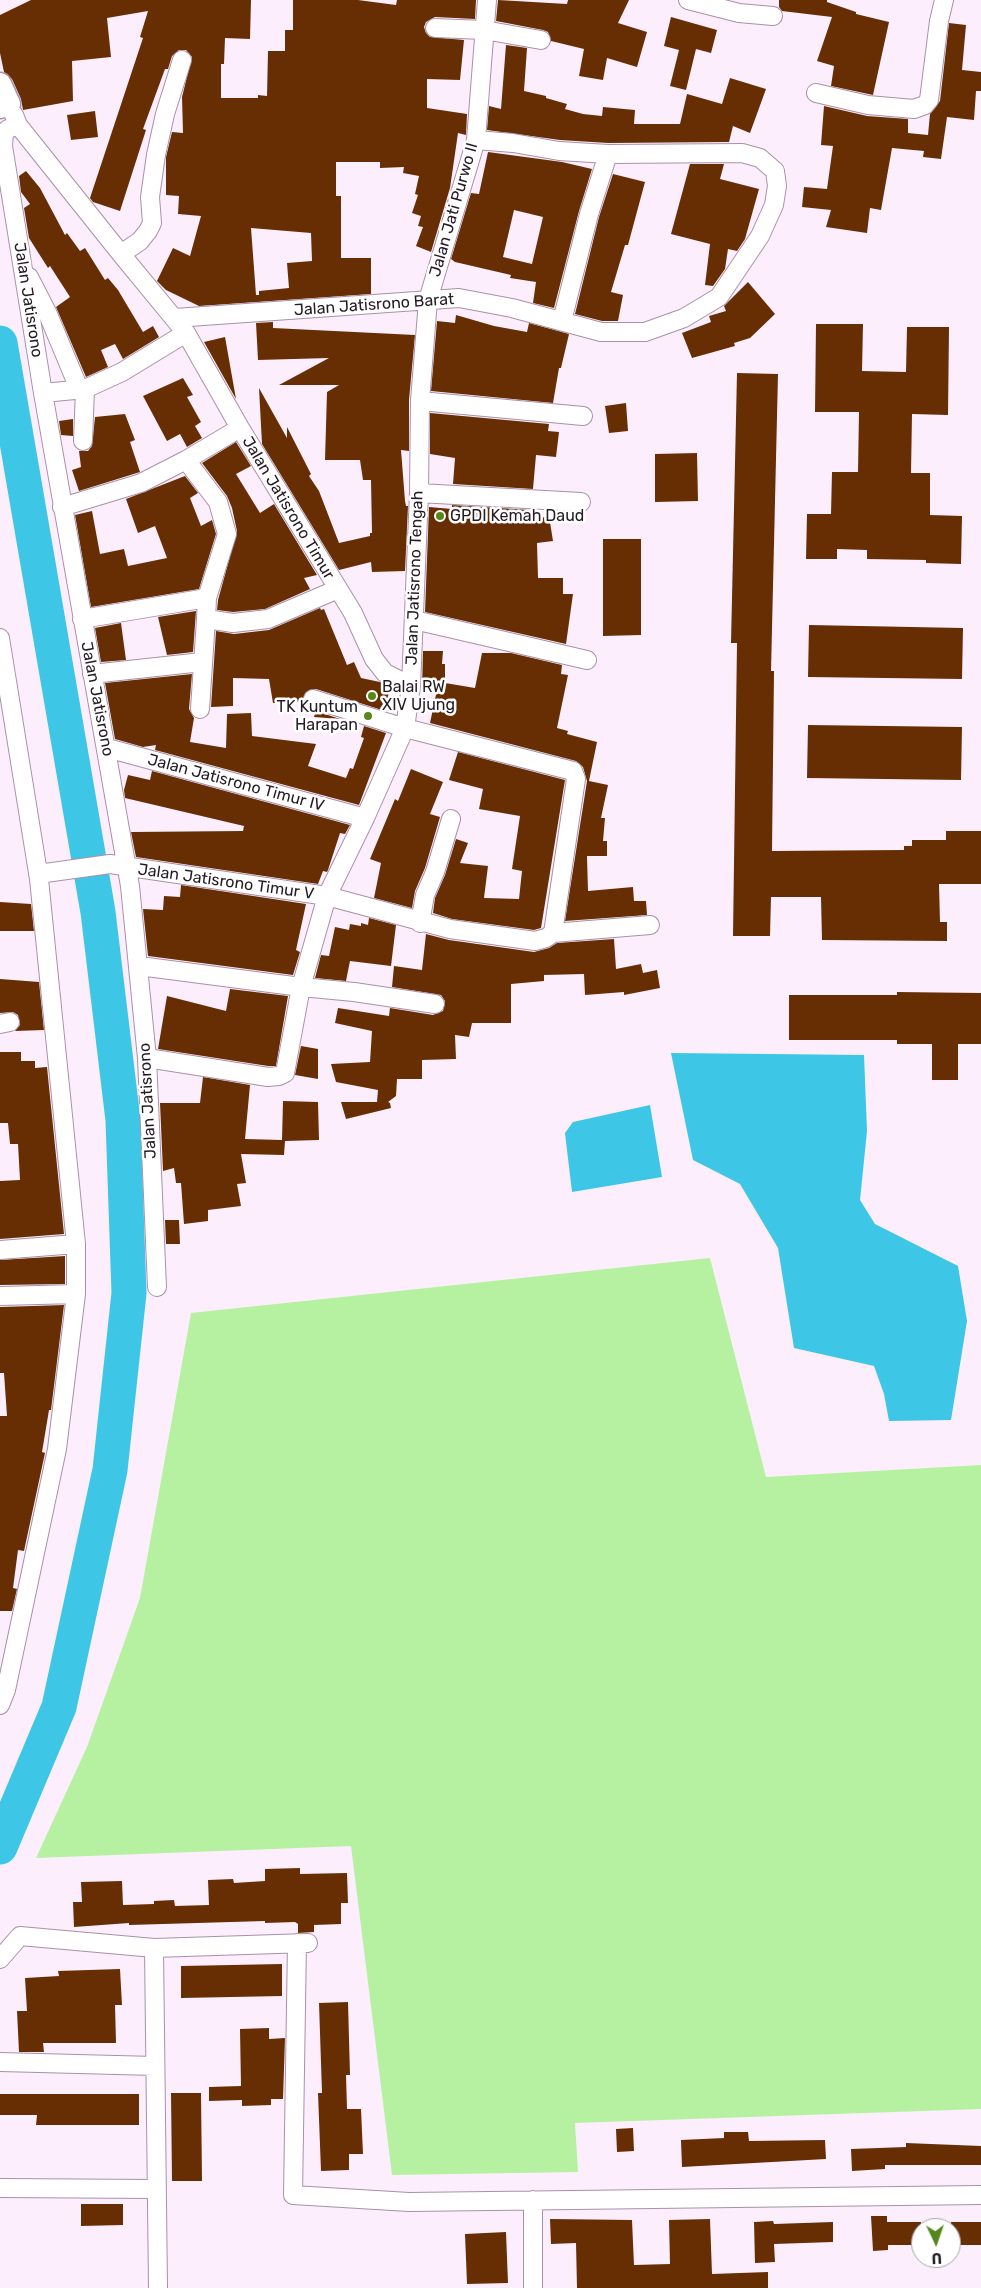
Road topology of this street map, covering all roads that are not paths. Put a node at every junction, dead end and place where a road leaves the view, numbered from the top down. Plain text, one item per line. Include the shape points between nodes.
1 (487, 0) edge
2 (688, 0) edge
3 (944, 0) edge
4 (773, 16) dead end
5 (435, 28) dead end
6 (484, 30) junction
7 (540, 40) dead end
8 (182, 60) dead end
9 (0, 84) edge
10 (816, 93) dead end
11 (4, 105) edge
12 (18, 125) junction
13 (476, 140) junction
14 (608, 154) junction
15 (121, 254) junction
16 (22, 264) junction
17 (428, 300) junction
18 (175, 318) junction
19 (562, 321) junction
20 (186, 333) junction
21 (82, 390) junction
22 (43, 393) junction
23 (420, 401) junction
24 (583, 416) dead end
25 (240, 428) junction
26 (82, 441) dead end
27 (186, 460) junction
28 (419, 493) junction
29 (581, 502) dead end
30 (62, 507) junction
31 (338, 589) junction
32 (207, 598) junction
33 (82, 619) junction
34 (206, 619) junction
35 (414, 620) junction
36 (0, 638) edge
37 (587, 660) dead end
38 (202, 662) junction
39 (92, 674) junction
40 (411, 686) junction
41 (313, 699) dead end
42 (6, 704) edge
43 (200, 709) dead end
44 (405, 728) junction
45 (107, 748) junction
46 (365, 818) junction
47 (450, 819) dead end
48 (118, 865) junction
49 (46, 872) junction
50 (327, 896) junction
51 (420, 923) junction
52 (650, 925) dead end
53 (550, 935) junction
54 (139, 966) junction
55 (301, 987) junction
56 (435, 1004) dead end
57 (147, 1058) junction
58 (76, 1244) junction
59 (0, 1250) edge
60 (157, 1287) dead end
61 (76, 1294) junction
62 (0, 1296) edge
63 (0, 1706) edge
64 (154, 1948) junction
65 (0, 1959) edge
66 (0, 2062) edge
67 (155, 2066) junction
68 (0, 2188) edge
69 (156, 2189) junction
70 (981, 2195) edge
71 (533, 2200) junction
72 (158, 2288) edge
73 (533, 2288) edge

1 - 6 street, Jalan Jati Purwo II
2 - 4 street via 740,14
3 - 10 street via 929,100 925,105 914,110 868,105
5 - 6 street
6 - 7 street
6 - 13 street, Jalan Jati Purwo II
8 - 15 street via 156,155 150,197 152,223 140,241
9 - 11 street
11 - 12 street
12 - 15 street
12 - 16 street, Jalan Jatisrono via 8,129 2,139
13 - 14 street
13 - 17 street, Jalan Jati Purwo II
14 - 19 street
14 - 19 street, Jalan Jatisrono Barat via 742,153 760,158 775,171 774,205 736,276 719,297 684,318 645,332 601,332
15 - 18 street
16 - 21 street
16 - 22 street, Jalan Jatisrono
17 - 18 street, Jalan Jatisrono Barat
17 - 19 street, Jalan Jatisrono Barat via 459,298
17 - 23 street, Jalan Jatisrono Tengah
18 - 20 street, Jalan Jatisrono Timur
20 - 21 street via 122,372
20 - 25 street, Jalan Jatisrono Timur
21 - 22 street
21 - 26 street
22 - 30 street, Jalan Jatisrono
23 - 24 street
23 - 28 street, Jalan Jatisrono Tengah
25 - 27 street
25 - 31 street, Jalan Jatisrono Timur
27 - 30 street via 141,482
27 - 32 street via 218,502 227,534
28 - 29 street
28 - 35 street, Jalan Jatisrono Tengah
30 - 33 street, Jalan Jatisrono
31 - 34 street via 268,620 233,623
31 - 40 street, Jalan Jatisrono Timur via 374,660 385,673
32 - 33 street
32 - 34 street
33 - 39 street, Jalan Jatisrono
34 - 38 street
35 - 37 street
35 - 40 street, Jalan Jatisrono Tengah
36 - 42 street
38 - 39 street
38 - 43 street
39 - 45 street, Jalan Jatisrono
40 - 44 street, Jalan Jatisrono Tengah
41 - 44 street
42 - 49 street
44 - 46 street, Jalan Jatisrono Tengah
44 - 53 street via 573,771 576,779
45 - 46 street, Jalan Jatisrono Timur IV
45 - 48 street, Jalan Jatisrono
46 - 50 street, Jalan Jatisrono Tengah
47 - 51 street
48 - 49 street, Jalan Jatisrono Timur V
48 - 50 street, Jalan Jatisrono Timur V
48 - 54 street, Jalan Jatisrono
49 - 58 street
50 - 51 street, Jalan Jatisrono Timur V
50 - 55 street, Jalan Jatisrono Tengah
51 - 53 street, Jalan Jatisrono Timur V via 536,941
52 - 53 street, Jalan Jatisrono Timur V
54 - 55 street
54 - 57 street, Jalan Jatisrono
55 - 56 street
55 - 57 street, Jalan Jatisrono Tengah via 285,1073 279,1076 268,1078
57 - 60 street, Jalan Jatisrono
58 - 59 street
58 - 61 street
61 - 62 street
61 - 63 street via 58,1448
64 - 65 street via 20,1936
64 - 67 street
64 - 71 street via 303,1943 293,2195 409,2202
66 - 67 street
67 - 69 street
68 - 69 street
69 - 72 street
70 - 71 street
71 - 73 street

